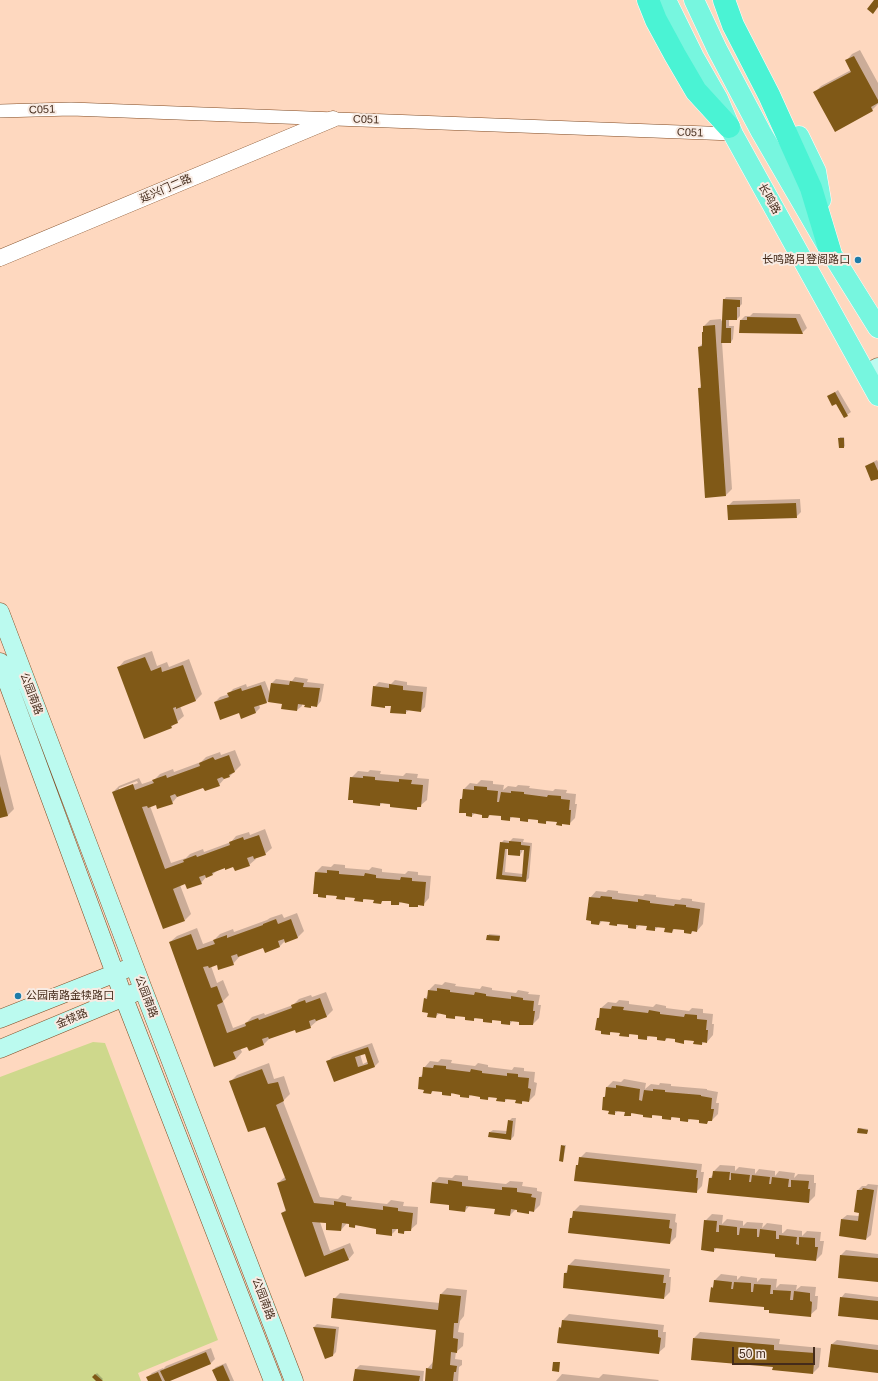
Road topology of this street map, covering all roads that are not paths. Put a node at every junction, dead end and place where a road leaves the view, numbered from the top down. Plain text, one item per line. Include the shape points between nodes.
1 (648, 0) edge
2 (666, 0) edge
3 (694, 0) edge
4 (724, 0) edge
5 (733, 0) edge
6 (0, 111) edge
7 (333, 119) junction
8 (731, 131) junction
9 (830, 251) junction
10 (0, 258) edge
11 (878, 328) edge
12 (872, 370) edge
13 (877, 393) edge
14 (0, 612) edge
15 (0, 662) edge
16 (135, 966) junction
17 (115, 973) junction
18 (143, 989) junction
19 (124, 998) junction
20 (0, 1019) edge
21 (0, 1049) edge
22 (273, 1381) edge
23 (294, 1381) edge

1 - 8 highway via 656,20 696,91
2 - 8 main road, 长鸣路 via 718,99
3 - 9 main road via 761,132
4 - 9 highway via 733,24 812,188
5 - 9 main road via 816,171
6 - 7 street, C051 via 71,109
7 - 8 street, C051
7 - 10 street, 延兴门二路
8 - 12 main road, 长鸣路
9 - 11 main road
12 - 13 main road, 长鸣路
14 - 16 main road, 公园南路
15 - 17 main road, 公园南路
16 - 17 main road
16 - 18 main road, 公园南路
17 - 19 main road, 公园南路
17 - 20 main road
18 - 19 main road, 金犊路
18 - 23 main road, 公园南路
19 - 21 main road, 金犊路
19 - 22 main road, 公园南路

